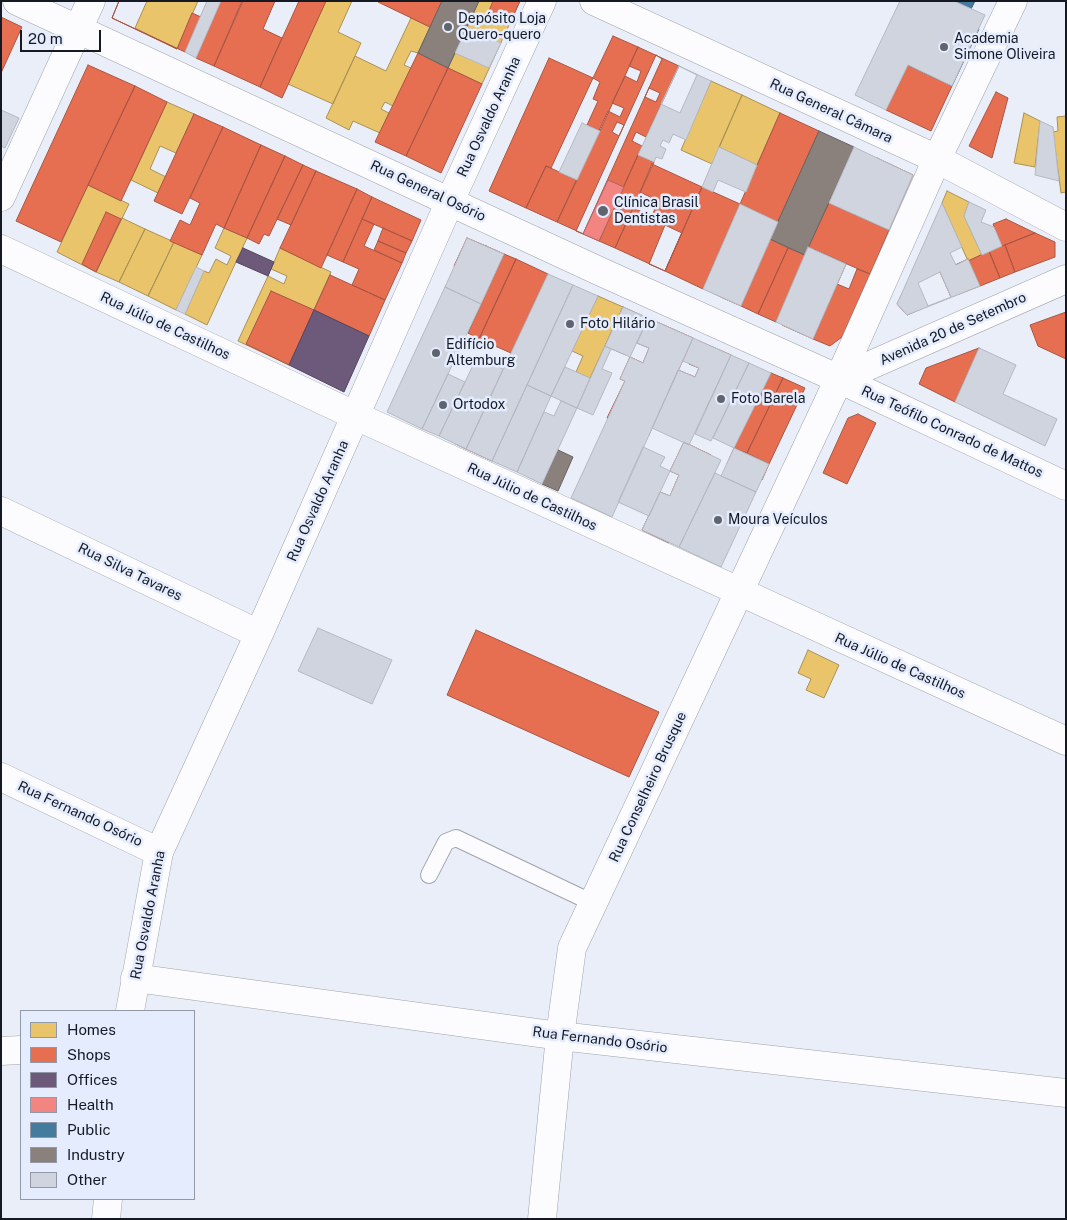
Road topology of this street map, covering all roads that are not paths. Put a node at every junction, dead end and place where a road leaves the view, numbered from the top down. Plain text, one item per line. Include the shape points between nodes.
1 (17, 1) edge
2 (91, 1) edge
3 (542, 1) edge
4 (594, 1) edge
5 (1013, 1) edge
6 (79, 30) junction
7 (937, 160) junction
8 (1, 197) edge
9 (450, 201) junction
10 (1066, 227) edge
11 (1, 249) edge
12 (1066, 279) edge
13 (839, 379) junction
14 (356, 416) junction
15 (1066, 486) edge
16 (1, 511) edge
17 (739, 592) junction
18 (259, 634) junction
19 (1066, 741) edge
20 (1, 777) edge
21 (159, 852) junction
22 (430, 875) dead end
23 (593, 903) junction
24 (136, 978) junction
25 (130, 1010) edge
26 (560, 1036) junction
27 (20, 1050) edge
28 (1, 1051) edge
29 (1066, 1093) edge
30 (108, 1200) edge
31 (106, 1219) edge
32 (542, 1219) edge

1 - 6 street, Rua General Osório
2 - 6 street
3 - 9 street, Rua Osvaldo Aranha
4 - 7 street, Rua General Câmara
5 - 7 street
6 - 8 street
6 - 9 street, Rua General Osório
7 - 10 street, Rua General Câmara
7 - 13 street, Rua Conselheiro Brusque
9 - 13 street, Rua General Osório
9 - 14 street, Rua Osvaldo Aranha
11 - 14 street, Rua Júlio de Castilhos
12 - 13 street, Avenida 20 de Setembro
13 - 15 street, Rua Teófilo Conrado de Mattos
13 - 17 street, Rua Conselheiro Brusque
14 - 17 street, Rua Júlio de Castilhos
14 - 18 street, Rua Osvaldo Aranha
16 - 18 street, Rua Silva Tavares
17 - 19 street, Rua Júlio de Castilhos
17 - 23 street, Rua Conselheiro Brusque
18 - 21 street, Rua Osvaldo Aranha
20 - 21 street, Rua Fernando Osório
21 - 24 street, Rua Osvaldo Aranha
22 - 23 lane via 446,842 456,838
23 - 26 street, Rua Conselheiro Brusque via 572,948
24 - 25 street, Rua Osvaldo Aranha
24 - 26 street, Rua Fernando Osório
26 - 29 street, Rua Fernando Osório
26 - 32 street, Rua Conselheiro Brusque
27 - 28 street
30 - 31 street

